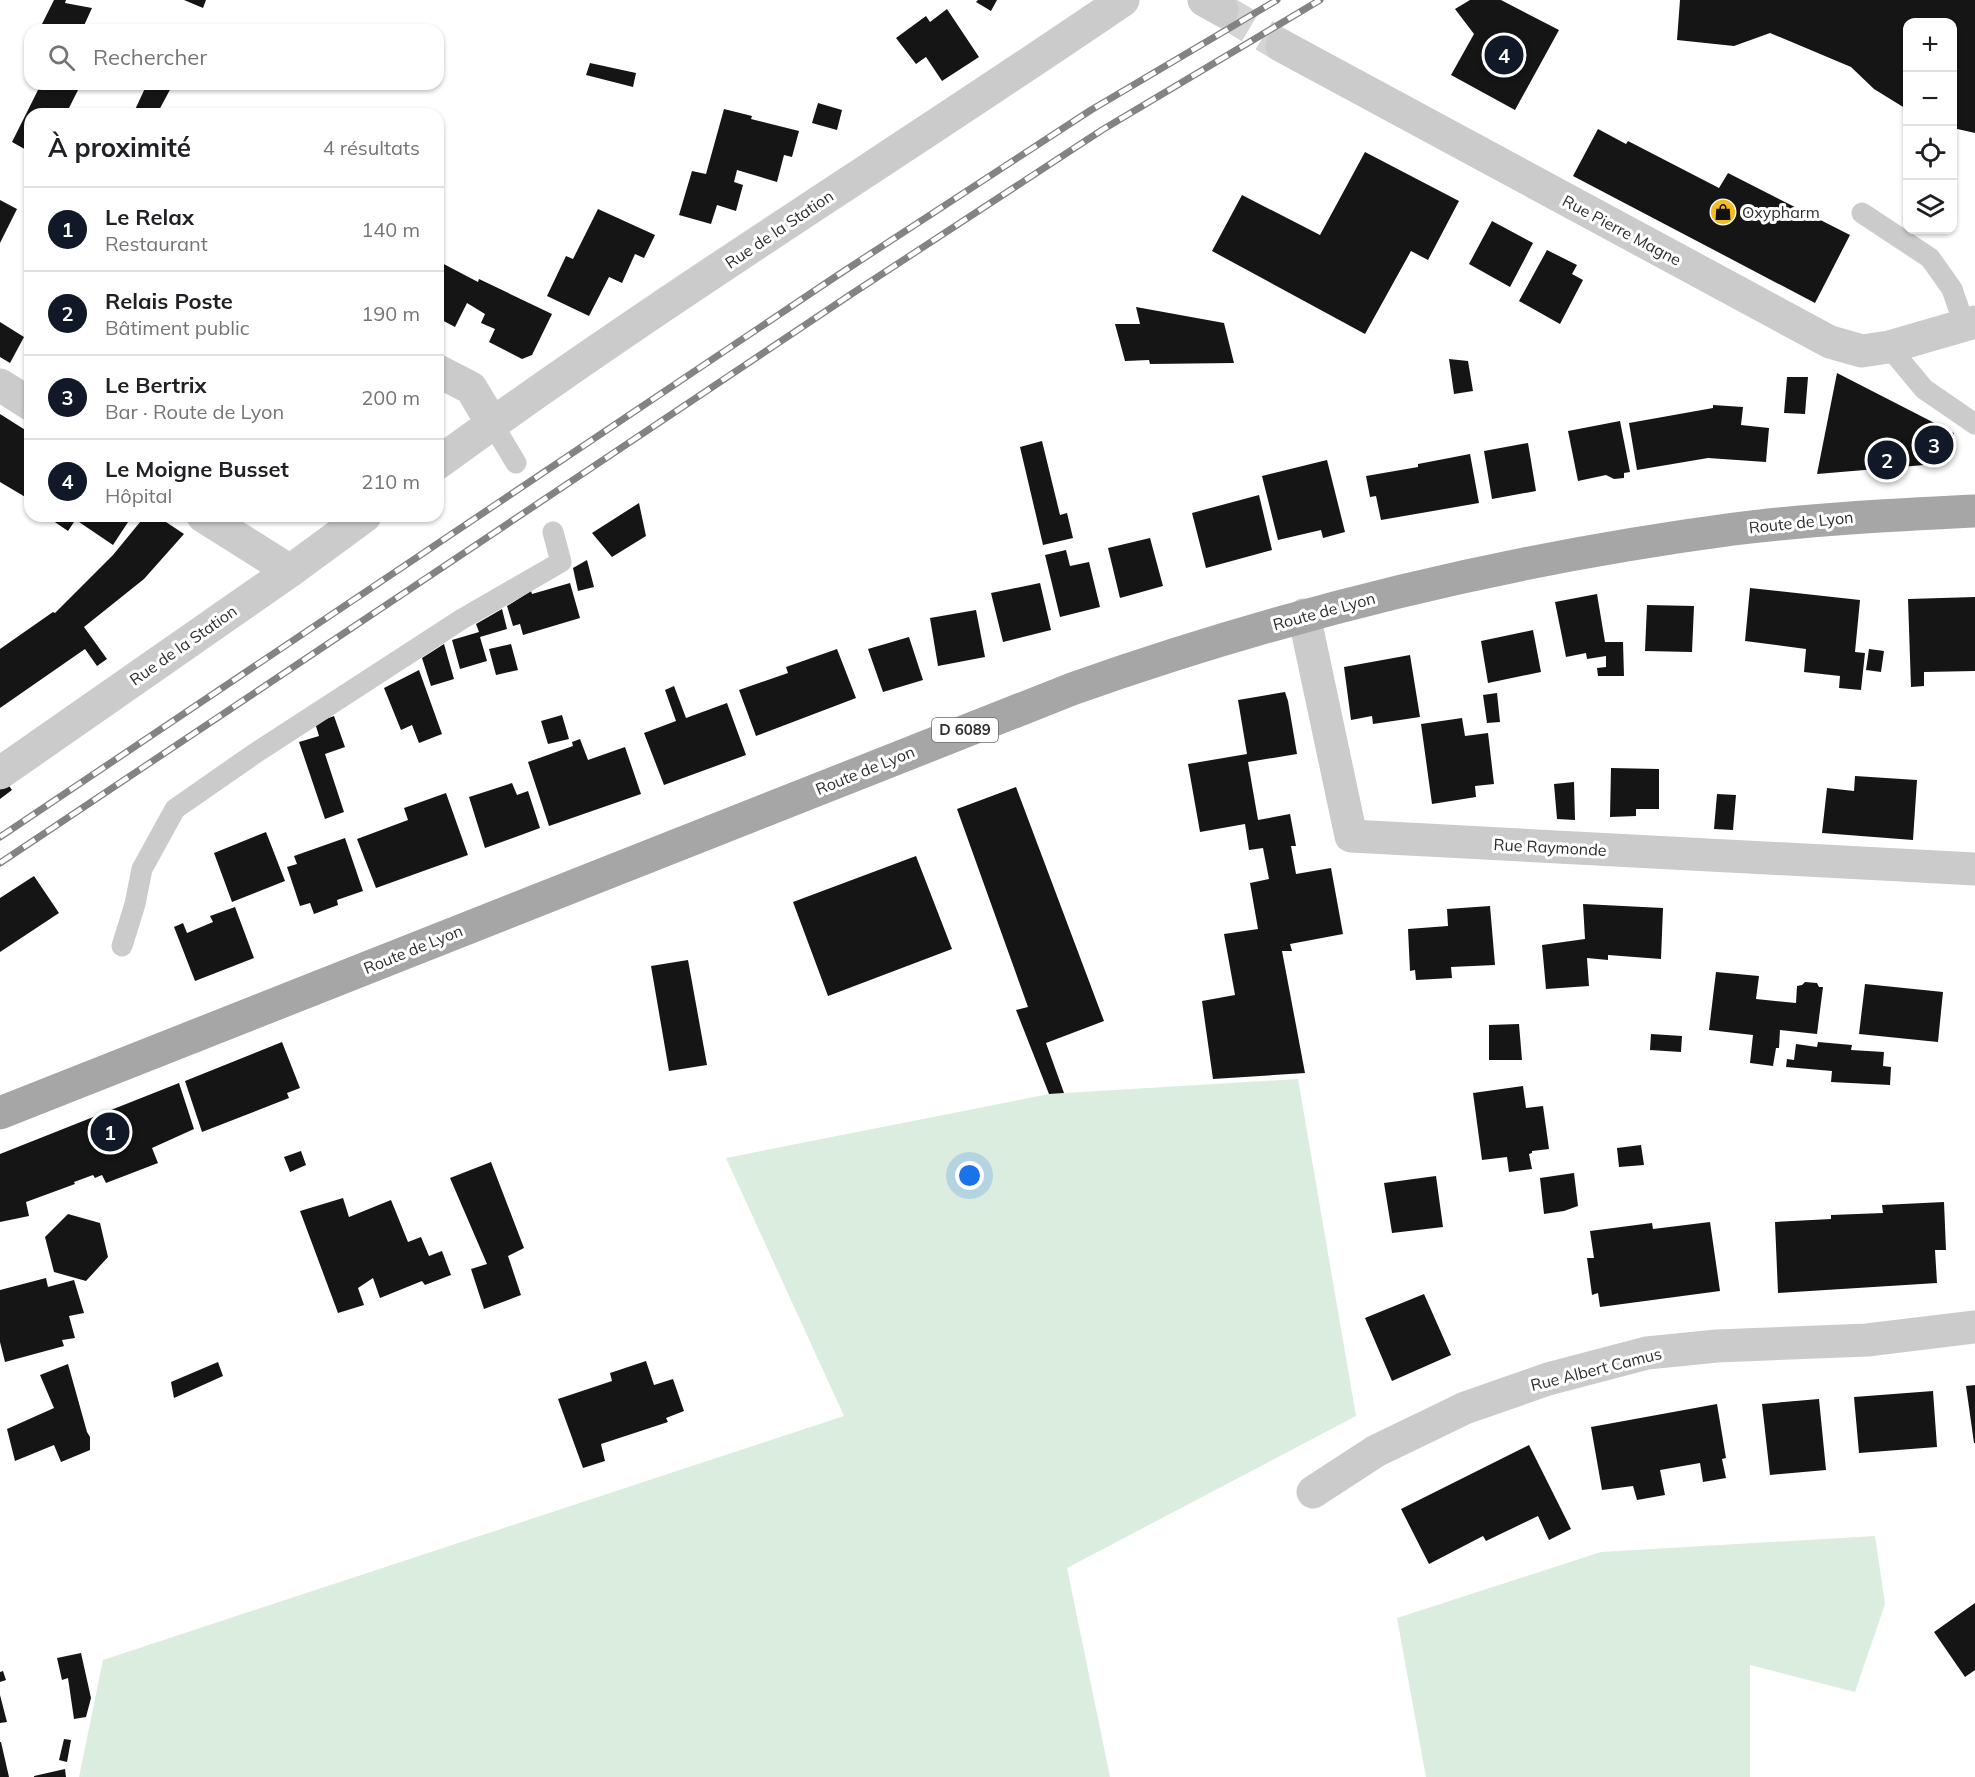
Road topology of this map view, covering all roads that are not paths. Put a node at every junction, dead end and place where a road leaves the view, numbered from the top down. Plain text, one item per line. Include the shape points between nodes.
1 (1123, 0) edge
2 (1281, 46) tunnel mouth
3 (1862, 213) dead end
4 (1970, 323) edge
5 (1889, 347) junction
6 (444, 373) edge
7 (0, 385) edge
8 (24, 400) edge
9 (492, 423) junction
10 (1975, 424) edge
11 (444, 459) edge
12 (516, 463) dead end
13 (1975, 510) edge
14 (212, 522) edge
15 (357, 522) edge
16 (553, 532) dead end
17 (290, 571) junction
18 (1304, 615) junction
19 (0, 773) edge
20 (1975, 869) edge
21 (122, 946) dead end
22 (0, 1113) edge
23 (1975, 1327) edge
24 (1313, 1492) dead end

1 - 9 street, Rue de la Station
2 - 5 street, Rue Pierre Magne via 1830,342 1862,351
3 - 4 lane via 1930,258
4 - 5 street, Rue Pierre Magne
5 - 10 lane via 1924,389
6 - 9 street via 471,388
7 - 8 street
9 - 11 street, Rue de la Station
9 - 12 lane
13 - 18 main road, Route de Lyon / D 6089 via 1736,529 1595,550 1470,574
14 - 17 street
15 - 17 street, Rue de la Station
16 - 21 lane via 561,562 462,619 176,809 142,869
17 - 19 street, Rue de la Station
18 - 20 street, Rue Raymonde via 1351,836
18 - 22 main road, Route de Lyon / D 6089 via 1061,693
23 - 24 street, Rue Albert Camus via 1867,1340 1647,1353 1548,1379 1465,1408 1376,1451

